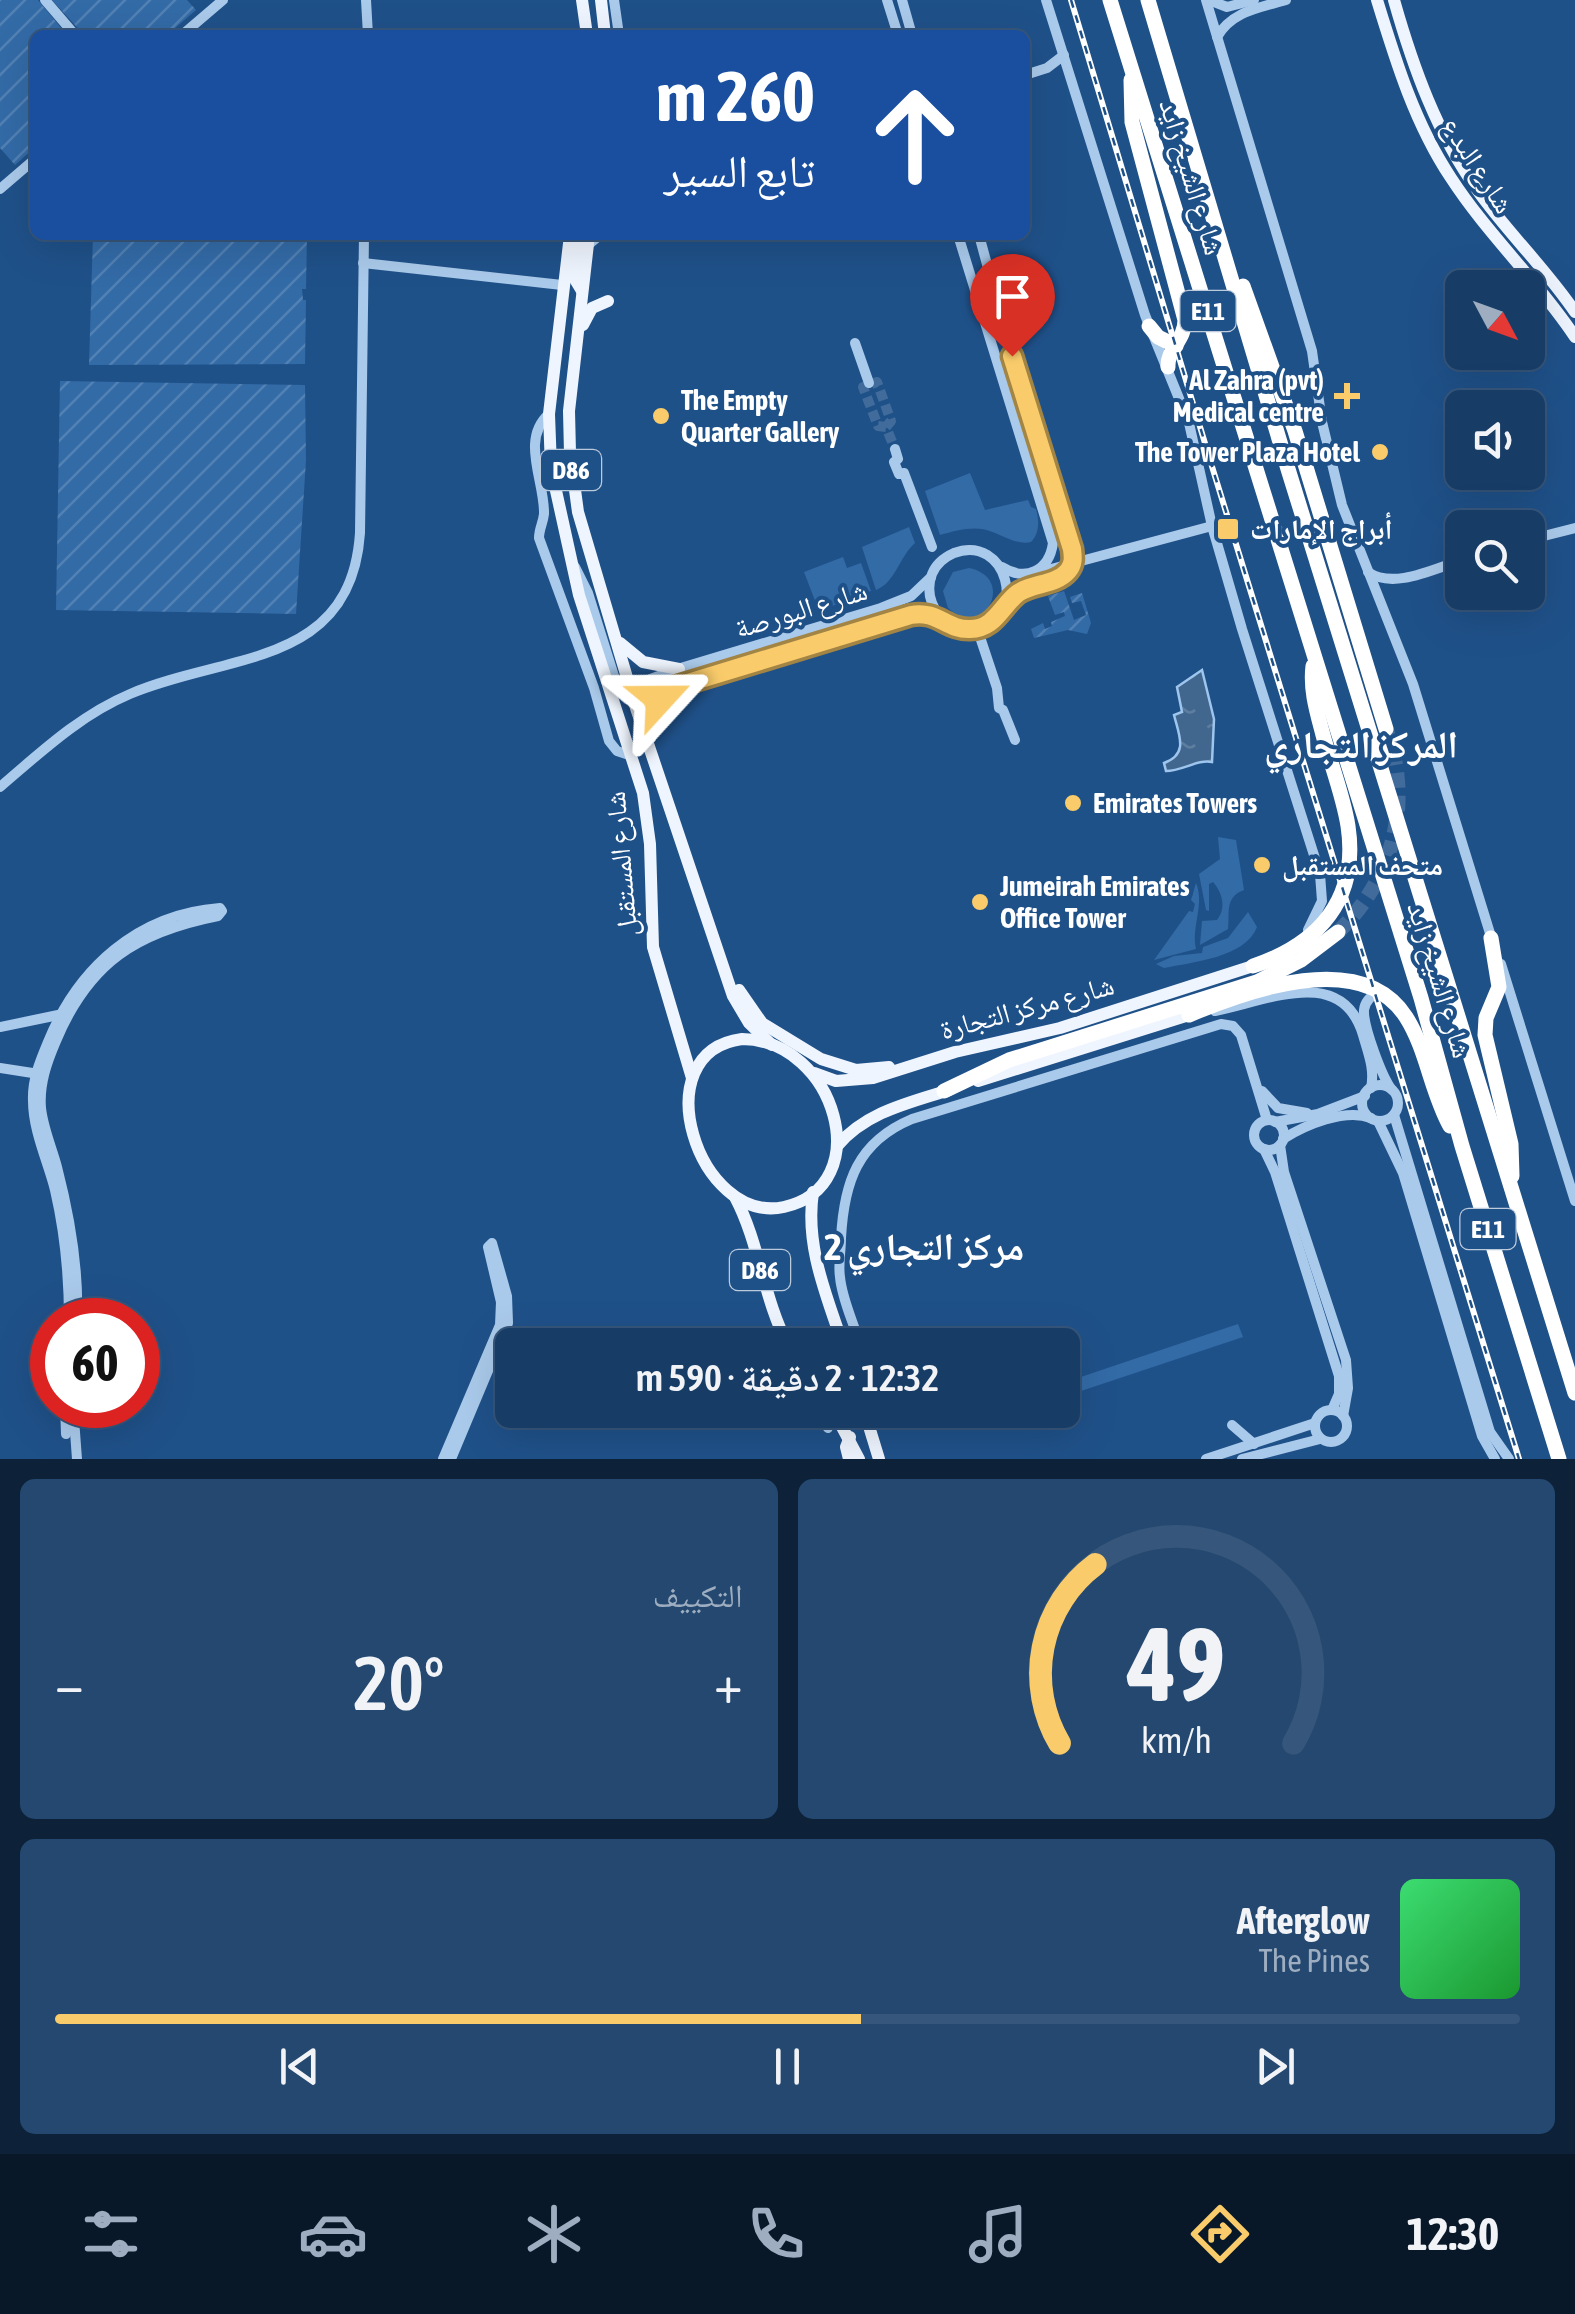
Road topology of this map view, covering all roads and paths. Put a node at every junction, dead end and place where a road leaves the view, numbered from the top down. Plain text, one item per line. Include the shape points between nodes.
1 (45, 0) edge
2 (201, 0) edge
3 (223, 0) edge
4 (366, 0) edge
5 (582, 0) edge
6 (887, 0) edge
7 (902, 0) edge
8 (1046, 0) edge
9 (1110, 0) edge
10 (1148, 0) edge
11 (1208, 0) edge
12 (1254, 0) edge
13 (1286, 0) edge
14 (1363, 0) edge
15 (1377, 0) edge
16 (1398, 0) edge
17 (608, 4) edge
18 (210, 11) junction
19 (1384, 20) junction
20 (71, 30) edge
21 (188, 30) edge
22 (368, 30) edge
23 (586, 30) edge
24 (605, 30) edge
25 (617, 30) edge
26 (896, 30) edge
27 (911, 30) edge
28 (1217, 37) junction
29 (1064, 55) junction
30 (1047, 68) junction
31 (1133, 72) junction
32 (1030, 73) edge
33 (1069, 73) junction
34 (30, 163) edge
35 (0, 169) edge
36 (10, 180) junction
37 (0, 189) edge
38 (364, 240) edge
39 (569, 240) edge
40 (585, 240) edge
41 (962, 240) edge
42 (979, 240) edge
43 (1226, 258) junction
44 (364, 263) junction
45 (562, 286) junction
46 (608, 301) dead end
47 (1575, 312) edge
48 (1149, 326) junction
49 (576, 335) junction
50 (1575, 337) edge
51 (855, 343) dead end
52 (1176, 346) junction
53 (1168, 367) junction
54 (870, 383) dead end
55 (549, 414) junction
56 (896, 454) tunnel mouth
57 (588, 509) dead end
58 (1212, 526) junction
59 (1575, 528) edge
60 (582, 531) junction
61 (1545, 536) edge
62 (1070, 543) junction
63 (932, 547) dead end
64 (1096, 559) junction
65 (1072, 564) junction
66 (1445, 565) edge
67 (1000, 566) junction
68 (1366, 569) junction
69 (1034, 573) junction
70 (931, 576) junction
71 (1397, 579) junction
72 (1004, 607) junction
73 (1382, 608) junction
74 (940, 618) junction
75 (978, 628) junction
76 (613, 632) junction
77 (1314, 657) junction
78 (679, 669) junction
79 (668, 689) junction
80 (623, 695) junction
81 (1386, 729) tunnel mouth
82 (1015, 740) dead end
83 (651, 750) junction
84 (632, 756) junction
85 (0, 787) edge
86 (1338, 932) tunnel mouth
87 (1492, 938) junction
88 (718, 955) junction
89 (1253, 966) junction
90 (1380, 991) junction
91 (65, 1013) junction
92 (1189, 1016) junction
93 (0, 1027) edge
94 (772, 1045) junction
95 (0, 1068) edge
96 (901, 1069) junction
97 (813, 1072) junction
98 (40, 1074) junction
99 (1254, 1077) junction
100 (692, 1078) junction
101 (1392, 1090) junction
102 (944, 1091) junction
103 (1368, 1092) junction
104 (36, 1100) junction
105 (1318, 1114) junction
106 (1394, 1114) junction
107 (1374, 1120) junction
108 (1271, 1121) junction
109 (1281, 1142) junction
110 (837, 1146) junction
111 (1462, 1146) junction
112 (1264, 1149) junction
113 (1510, 1185) junction
114 (813, 1192) junction
115 (733, 1195) junction
116 (1575, 1202) edge
117 (68, 1298) edge
118 (77, 1298) edge
119 (781, 1328) edge
120 (838, 1328) edge
121 (855, 1328) edge
122 (1575, 1393) edge
123 (1337, 1413) junction
124 (1315, 1422) junction
125 (1232, 1425) dead end
126 (71, 1428) edge
127 (844, 1428) edge
128 (870, 1428) edge
129 (850, 1437) junction
130 (1320, 1438) junction
131 (1254, 1444) junction
132 (74, 1459) edge
133 (443, 1459) edge
134 (451, 1459) edge
135 (849, 1459) edge
136 (859, 1459) edge
137 (879, 1459) edge
138 (1206, 1459) edge
139 (1242, 1459) edge
140 (1495, 1459) edge
141 (1508, 1459) edge
142 (1559, 1459) edge

1 - 20 street
2 - 18 street
3 - 18 street
4 - 22 street
5 - 23 main road
6 - 26 street
7 - 27 street
8 - 29 street
9 - 31 highway, شارع الشيخ زايد / E11
10 - 43 highway, شارع الشيخ زايد / E11
11 - 12 street via 1228,6
11 - 28 street
13 - 28 street via 1236,15
14 - 19 main road
15 - 19 main road, شارع البدع
16 - 47 main road, شارع البدع via 1429,104 1458,161
17 - 24 main road
17 - 25 street
18 - 21 street
19 - 50 main road, شارع البدع via 1413,106 1444,168
28 - 68 street via 1308,336 1324,434
29 - 30 street
29 - 33 street
30 - 32 street
30 - 33 street
31 - 52 highway via 1132,122 1186,320
31 - 77 highway, شارع الشيخ زايد / E11
33 - 48 street
34 - 36 street
35 - 36 street
36 - 37 street
38 - 44 street
39 - 45 main road, شارع المستقبل / D86
40 - 49 main road, شارع المستقبل / D86
41 - 69 street via 1052,536 1050,557
42 - 62 street
43 - 81 highway via 1261,330
43 - 113 highway, شارع الشيخ زايد / E11
44 - 45 street
44 - 85 street via 359,548 342,601 297,642 104,706
45 - 55 main road, شارع المستقبل / D86
46 - 49 main road via 592,308
48 - 52 highway
48 - 53 street
49 - 60 main road, شارع المستقبل / D86 via 569,433
51 - 54 street
52 - 53 highway
53 - 58 street via 1194,442
55 - 80 main road, شارع المستقبل / D86 via 554,486 579,596
55 - 84 street via 535,438 544,514 538,538 609,741
56 - 63 street via 904,458
57 - 60 main road
58 - 64 street
58 - 89 street via 1323,892 1307,930
59 - 61 street
60 - 76 main road, شارع المستقبل / D86
62 - 64 street
62 - 65 street
64 - 65 street
65 - 69 street
65 - 72 street via 1060,578 1022,590
66 - 71 street
67 - 69 street
67 - 70 street via 967,550 949,555
67 - 72 street via 1008,586
68 - 71 street via 1377,578
68 - 73 street
70 - 74 street via 930,598
70 - 78 street, شارع البورصة via 911,596 881,608
71 - 73 street
72 - 75 street
73 - 87 street via 1416,694
74 - 75 street via 957,628
74 - 79 street, شارع البورصة via 911,615
75 - 82 street
76 - 78 main road via 643,662
76 - 80 main road, شارع المستقبل / D86
77 - 89 highway via 1314,698 1348,830 1348,874 1316,932
77 - 111 highway, شارع الشيخ زايد / E11
78 - 80 street, شارع البورصة
79 - 80 street, شارع البورصة
79 - 83 main road via 652,715
80 - 83 main road, شارع المستقبل / D86
80 - 84 main road, شارع المستقبل / D86
83 - 88 main road, شارع المستقبل / D86
84 - 100 main road, شارع المستقبل / D86 via 648,829 653,947
86 - 102 highway via 1257,982 1008,1060
87 - 113 highway via 1499,987 1484,1036 1512,1144
87 - 116 street
88 - 94 main road, شارع المستقبل / D86 via 737,1006
88 - 96 main road via 768,1026 837,1066
89 - 96 main road, شارع مركز التجارة via 1060,1028
90 - 92 highway via 1305,980
90 - 101 street via 1364,1014
90 - 111 highway via 1408,1021
91 - 91 street via 130,946 221,910 170,919 130,937 86,974
91 - 93 street
91 - 98 street
92 - 102 main road, شارع مركز التجارة
92 - 103 street via 1310,991 1332,995 1358,1021 1372,1068
94 - 97 main road
94 - 100 main road via 742,1039 722,1044
95 - 98 street
96 - 97 main road, شارع مركز التجارة via 848,1082
97 - 110 main road via 830,1103
98 - 104 street
99 - 105 street via 1278,1108
99 - 108 street
99 - 121 street via 1241,1035 1221,1024 882,1134 860,1160 845,1195 839,1267
100 - 115 main road via 688,1102 695,1138
101 - 103 street
101 - 106 street
102 - 110 main road, شارع مركز التجارة via 874,1116
103 - 105 street
103 - 107 street via 1364,1110
104 - 117 street via 63,1232
104 - 118 street via 71,1232
105 - 108 street
106 - 107 street
106 - 141 street via 1490,1432
107 - 109 street via 1340,1117
107 - 140 street via 1403,1173 1482,1436
108 - 109 street via 1283,1131
108 - 112 street via 1254,1134
109 - 112 street
109 - 123 street via 1284,1172 1346,1360 1348,1388
110 - 114 main road
111 - 142 highway, شارع الشيخ زايد / E11
112 - 123 street via 1340,1382
113 - 122 highway, شارع الشيخ زايد / E11
114 - 115 main road via 776,1208
114 - 120 main road, D86 via 813,1252
115 - 119 main road, D86
123 - 124 street
123 - 130 street via 1347,1428 1343,1437
124 - 130 street
124 - 131 street
125 - 131 street
126 - 132 street
127 - 129 main road
128 - 137 main road
129 - 135 main road
129 - 136 main road
130 - 139 street
131 - 138 street
133 - 134 street via 500,1324 492,1243 508,1323

